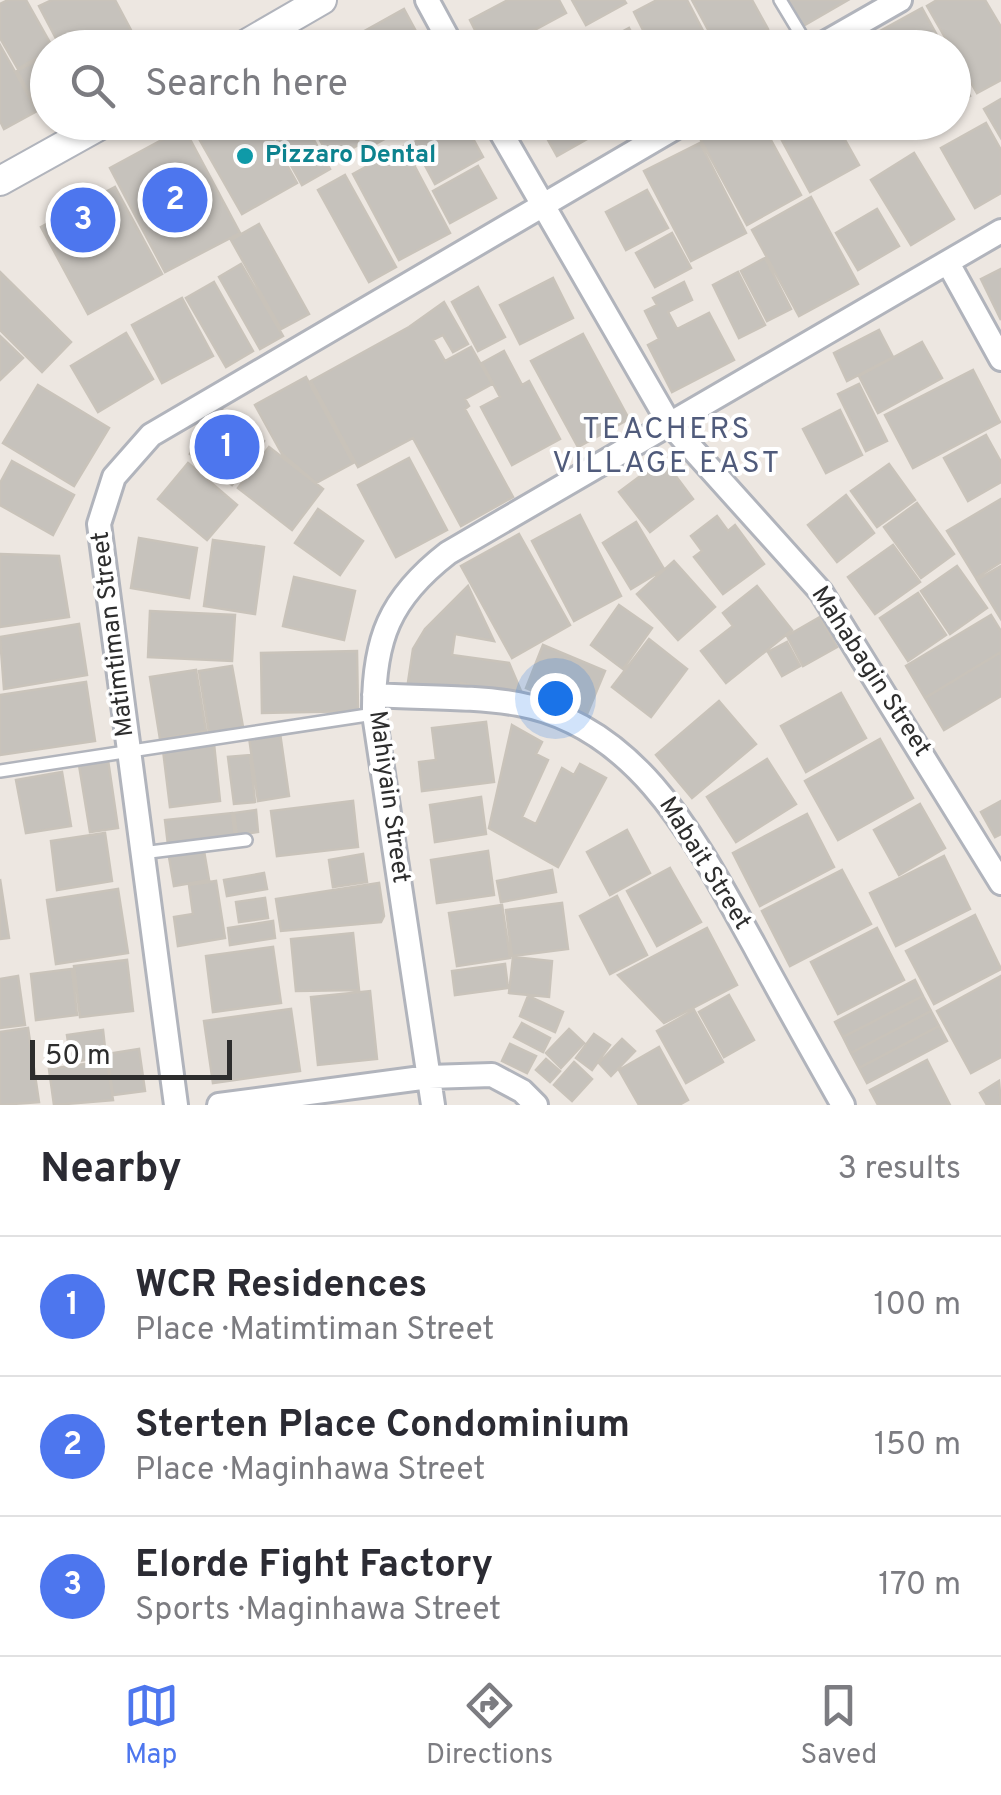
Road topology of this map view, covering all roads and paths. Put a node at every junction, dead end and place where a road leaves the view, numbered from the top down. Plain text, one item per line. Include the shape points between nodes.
1 (322, 0) edge
2 (427, 0) edge
3 (780, 0) edge
4 (900, 0) edge
5 (270, 30) edge
6 (443, 30) edge
7 (800, 30) edge
8 (845, 30) edge
9 (73, 140) edge
10 (505, 140) edge
11 (654, 140) edge
12 (0, 180) edge
13 (541, 205) junction
14 (1001, 231) edge
15 (948, 262) junction
16 (1001, 359) edge
17 (669, 422) junction
18 (374, 704) junction
19 (128, 753) junction
20 (0, 771) edge
21 (246, 840) dead end
22 (142, 853) junction
23 (1001, 883) edge
24 (429, 1078) junction
25 (176, 1105) edge
26 (219, 1105) edge
27 (433, 1105) edge
28 (536, 1105) edge
29 (843, 1105) edge

1 - 5 street
2 - 6 street
3 - 7 lane
4 - 8 street
9 - 12 street
10 - 13 street, Mahabagin Street
11 - 13 street, Matimtiman Street
13 - 17 street, Mahabagin Street
13 - 19 street, Matimtiman Street via 151,435 114,477 99,524
14 - 15 street, Mahiyain Street
15 - 16 street
15 - 17 street, Mahiyain Street
17 - 18 street, Mahiyain Street via 448,553 414,580 389,615
17 - 23 street, Mahabagin Street via 821,592
18 - 19 lane
18 - 24 street, Mahiyain Street
18 - 29 street, Mabait Street via 520,704 575,724 623,754 668,800
19 - 20 lane
19 - 22 street, Matimtiman Street
21 - 22 lane
22 - 25 street, Matimtiman Street
24 - 26 street
24 - 27 street, Mahiyain Street
24 - 28 street via 492,1075

